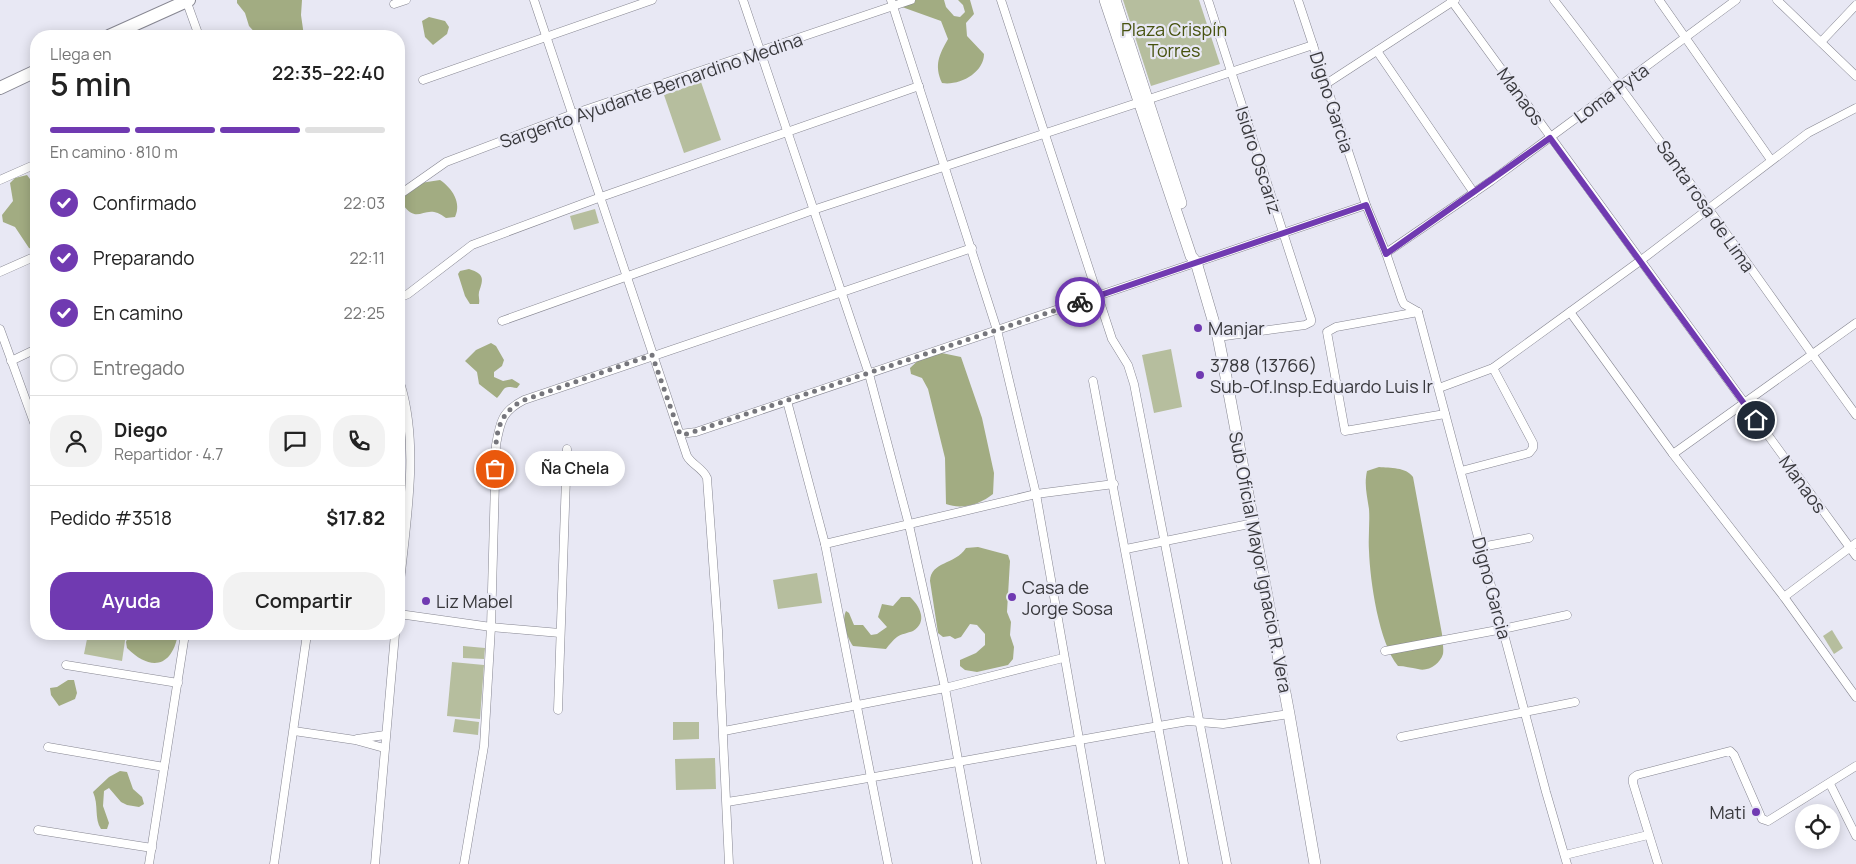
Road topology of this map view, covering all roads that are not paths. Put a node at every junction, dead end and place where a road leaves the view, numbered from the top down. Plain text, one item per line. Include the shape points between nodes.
1 (187, 0) edge
2 (406, 0) edge
3 (534, 0) edge
4 (652, 0) edge
5 (743, 0) edge
6 (911, 0) edge
7 (1001, 0) edge
8 (1105, 0) edge
9 (1115, 0) edge
10 (1208, 0) edge
11 (1298, 0) edge
12 (1554, 0) edge
13 (1659, 0) edge
14 (1736, 0) edge
15 (1777, 0) edge
16 (1453, 1) edge
17 (892, 3) edge
18 (394, 4) dead end
19 (1856, 5) edge
20 (122, 30) edge
21 (197, 30) edge
22 (546, 36) junction
23 (1687, 38) junction
24 (1821, 42) junction
25 (1313, 45) junction
26 (760, 51) junction
27 (1377, 51) junction
28 (1231, 72) junction
29 (30, 74) edge
30 (1856, 76) edge
31 (423, 80) dead end
32 (1326, 84) junction
33 (919, 86) junction
34 (1620, 86) junction
35 (0, 88) edge
36 (1142, 101) junction
37 (1856, 108) edge
38 (573, 114) junction
39 (787, 133) junction
40 (1045, 133) junction
41 (1550, 138) junction
42 (1771, 160) junction
43 (946, 166) junction
44 (30, 167) edge
45 (0, 180) edge
46 (405, 191) edge
47 (1474, 193) junction
48 (601, 197) junction
49 (1366, 205) junction
50 (1709, 208) junction
51 (813, 210) junction
52 (1283, 233) junction
53 (972, 248) junction
54 (1386, 254) junction
55 (30, 259) edge
56 (1640, 261) junction
57 (1196, 262) junction
58 (0, 272) edge
59 (627, 277) junction
60 (840, 292) junction
61 (405, 295) edge
62 (1099, 296) junction
63 (1418, 312) junction
64 (1570, 312) junction
65 (502, 322) dead end
66 (1856, 323) edge
67 (0, 328) edge
68 (997, 330) junction
69 (1218, 337) junction
70 (30, 353) edge
71 (652, 355) junction
72 (1812, 355) junction
73 (11, 361) junction
74 (1493, 368) junction
75 (869, 374) junction
76 (1094, 380) dead end
77 (1439, 388) junction
78 (788, 401) junction
79 (405, 404) edge
80 (1744, 404) junction
81 (30, 412) edge
82 (1446, 414) junction
83 (1856, 415) edge
84 (680, 434) junction
85 (566, 449) dead end
86 (1672, 454) junction
87 (1461, 471) junction
88 (1114, 484) junction
89 (405, 492) edge
90 (1036, 494) junction
91 (1254, 523) junction
92 (909, 525) junction
93 (1529, 538) dead end
94 (1165, 541) junction
95 (825, 544) junction
96 (1853, 546) edge
97 (1481, 547) junction
98 (1126, 549) junction
99 (1856, 556) edge
100 (1784, 597) junction
101 (1567, 614) dead end
102 (405, 615) edge
103 (491, 627) junction
104 (1503, 629) junction
105 (560, 633) junction
106 (184, 640) edge
107 (306, 640) edge
108 (394, 640) edge
109 (1385, 652) dead end
110 (1064, 658) junction
111 (66, 665) dead end
112 (178, 684) junction
113 (945, 688) junction
114 (1856, 697) edge
115 (1575, 702) dead end
116 (856, 706) junction
117 (558, 710) dead end
118 (1524, 712) junction
119 (1289, 714) junction
120 (1199, 722) junction
121 (1159, 726) junction
122 (294, 731) junction
123 (724, 731) junction
124 (385, 735) junction
125 (1401, 737) dead end
126 (355, 740) junction
127 (1080, 740) junction
128 (48, 747) dead end
129 (384, 748) junction
130 (958, 761) junction
131 (1856, 766) edge
132 (164, 767) junction
133 (871, 779) junction
134 (1830, 784) junction
135 (727, 802) junction
136 (38, 830) dead end
137 (1648, 835) junction
138 (1856, 836) edge
139 (152, 848) junction
140 (1564, 855) junction
141 (149, 864) edge
142 (274, 864) edge
143 (375, 864) edge
144 (464, 864) edge
145 (729, 864) edge
146 (888, 864) edge
147 (977, 864) edge
148 (1101, 864) edge
149 (1184, 864) edge
150 (1226, 864) edge
151 (1315, 864) edge
152 (1567, 864) edge
153 (1658, 864) edge

1 - 20 main road
1 - 21 street
2 - 18 street
3 - 22 street
4 - 22 street
5 - 26 street
6 - 17 street, Sargento Ayudante Bernardino Medina
7 - 40 street
8 - 36 street
9 - 36 street
10 - 28 street, Isidro Oscariz
11 - 25 street, Digno Garcia
12 - 34 street, Santa rosa de Lima
13 - 23 street
14 - 23 street, Loma Pyta
15 - 24 street
16 - 27 street
16 - 41 street, Manaos
17 - 26 street, Sargento Ayudante Bernardino Medina
17 - 33 street
19 - 24 street
22 - 31 street
22 - 38 street
23 - 34 street, Loma Pyta
23 - 42 street
24 - 30 street
25 - 28 street
25 - 32 street, Digno Garcia
26 - 38 street, Sargento Ayudante Bernardino Medina
26 - 39 street
27 - 32 street
27 - 47 street
28 - 36 street
28 - 52 street, Isidro Oscariz
29 - 35 main road
32 - 49 street, Digno Garcia
33 - 39 street
33 - 43 street
34 - 41 street, Loma Pyta
34 - 50 street, Santa rosa de Lima
36 - 40 street
36 - 57 street, Sub Oficial Mayor Ignacio R. Vera via 1191,256
37 - 42 street via 1808,132
38 - 46 street, Sargento Ayudante Bernardino Medina via 446,162
38 - 48 street
39 - 48 street
39 - 51 street
40 - 43 street
40 - 62 street
41 - 47 street, Loma Pyta
41 - 56 street, Manaos
42 - 50 street
43 - 51 street
43 - 53 street
44 - 45 street
47 - 54 street, Loma Pyta
48 - 59 street
48 - 61 street via 472,244
49 - 52 street
49 - 54 street, Digno Garcia
50 - 56 street
50 - 72 street, Santa rosa de Lima
51 - 59 street
51 - 60 street
52 - 57 street
52 - 69 street, Isidro Oscariz via 1311,322
53 - 60 street
53 - 68 street
54 - 63 street, Digno Garcia via 1402,302
55 - 58 street
56 - 64 street
56 - 80 street, Manaos
57 - 62 street
57 - 69 street, Sub Oficial Mayor Ignacio R. Vera
59 - 65 street
59 - 71 street
60 - 71 street
60 - 75 street
62 - 68 street
62 - 94 street via 1112,339 1128,365 1134,384
63 - 77 street, Digno Garcia
63 - 82 street via 1336,326 1327,332 1345,431
64 - 74 street
64 - 86 street
66 - 72 street
67 - 73 street
68 - 75 street
68 - 90 street
69 - 91 street, Sub Oficial Mayor Ignacio R. Vera
70 - 73 street
71 - 84 street
71 - 103 street via 524,400 511,407 503,418 496,445
72 - 80 street
72 - 83 street, Santa rosa de Lima
73 - 81 street
74 - 77 street
74 - 87 street via 1533,448 1529,453
75 - 78 street
75 - 92 street
76 - 88 street
77 - 82 street, Digno Garcia
78 - 84 street via 696,432
78 - 95 street
79 - 89 street via 409,418 410,462
80 - 86 street
80 - 96 street, Manaos
82 - 87 street, Digno Garcia
84 - 123 street via 690,460 704,471 707,478
85 - 105 street
86 - 100 street
87 - 97 street, Digno Garcia
88 - 90 street
88 - 98 street
90 - 92 street
90 - 110 street
91 - 94 street
91 - 119 street, Sub Oficial Mayor Ignacio R. Vera
92 - 95 street
92 - 113 street
93 - 97 street
94 - 98 street
94 - 120 street
95 - 116 street
96 - 99 street, Manaos
96 - 100 street
97 - 104 street, Digno Garcia
98 - 121 street
100 - 114 street
101 - 104 street
102 - 103 street
103 - 105 street
103 - 144 street via 484,746
104 - 109 street
104 - 118 street, Digno Garcia
105 - 117 street
106 - 112 street
107 - 122 street
108 - 124 street
110 - 113 street
110 - 127 street
111 - 112 street
112 - 132 street
113 - 116 street
113 - 130 street
115 - 118 street
116 - 123 street
116 - 133 street
118 - 125 street
118 - 140 street, Digno Garcia
119 - 120 street via 1223,724
119 - 151 street, Sub Oficial Mayor Ignacio R. Vera
120 - 121 street
120 - 150 street
121 - 127 street
121 - 149 street
122 - 126 street
122 - 142 street
123 - 135 street
124 - 126 street
124 - 129 street
126 - 129 street
127 - 130 street
127 - 148 street
128 - 132 street
129 - 143 street
130 - 133 street
130 - 147 street
131 - 134 street
132 - 139 street
133 - 135 street
133 - 146 street
134 - 137 street via 1768,821 1762,819 1730,751 1637,775 1633,783
134 - 138 street
135 - 145 street
136 - 139 street
137 - 140 street
137 - 153 street
139 - 141 street
140 - 152 street, Digno Garcia

